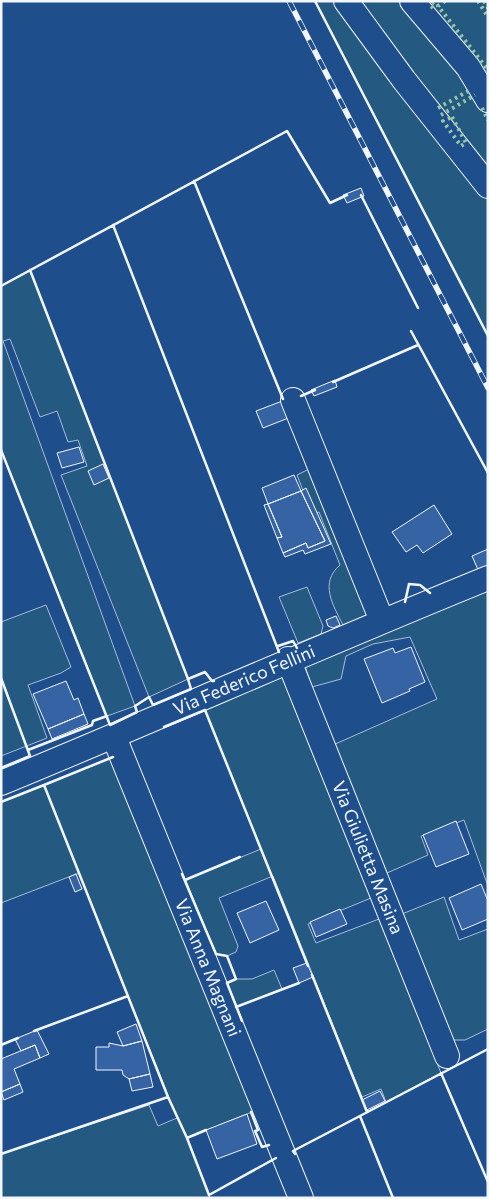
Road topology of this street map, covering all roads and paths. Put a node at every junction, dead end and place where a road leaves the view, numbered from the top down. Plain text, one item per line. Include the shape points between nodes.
1 (346, 1) edge
2 (412, 1) edge
3 (488, 100) edge
4 (488, 186) edge
5 (293, 400) dead end
6 (488, 578) edge
7 (382, 621) junction
8 (288, 659) junction
9 (114, 736) junction
10 (1, 783) edge
11 (447, 1056) dead end
12 (301, 1198) edge

1 - 4 street
2 - 3 street via 468,67
5 - 7 street
6 - 7 street, Via Federico Fellini
7 - 8 street, Via Federico Fellini
8 - 9 street, Via Federico Fellini
8 - 11 street, Via Giulietta Masina
9 - 10 street, Via Federico Fellini
9 - 12 street, Via Anna Magnani

